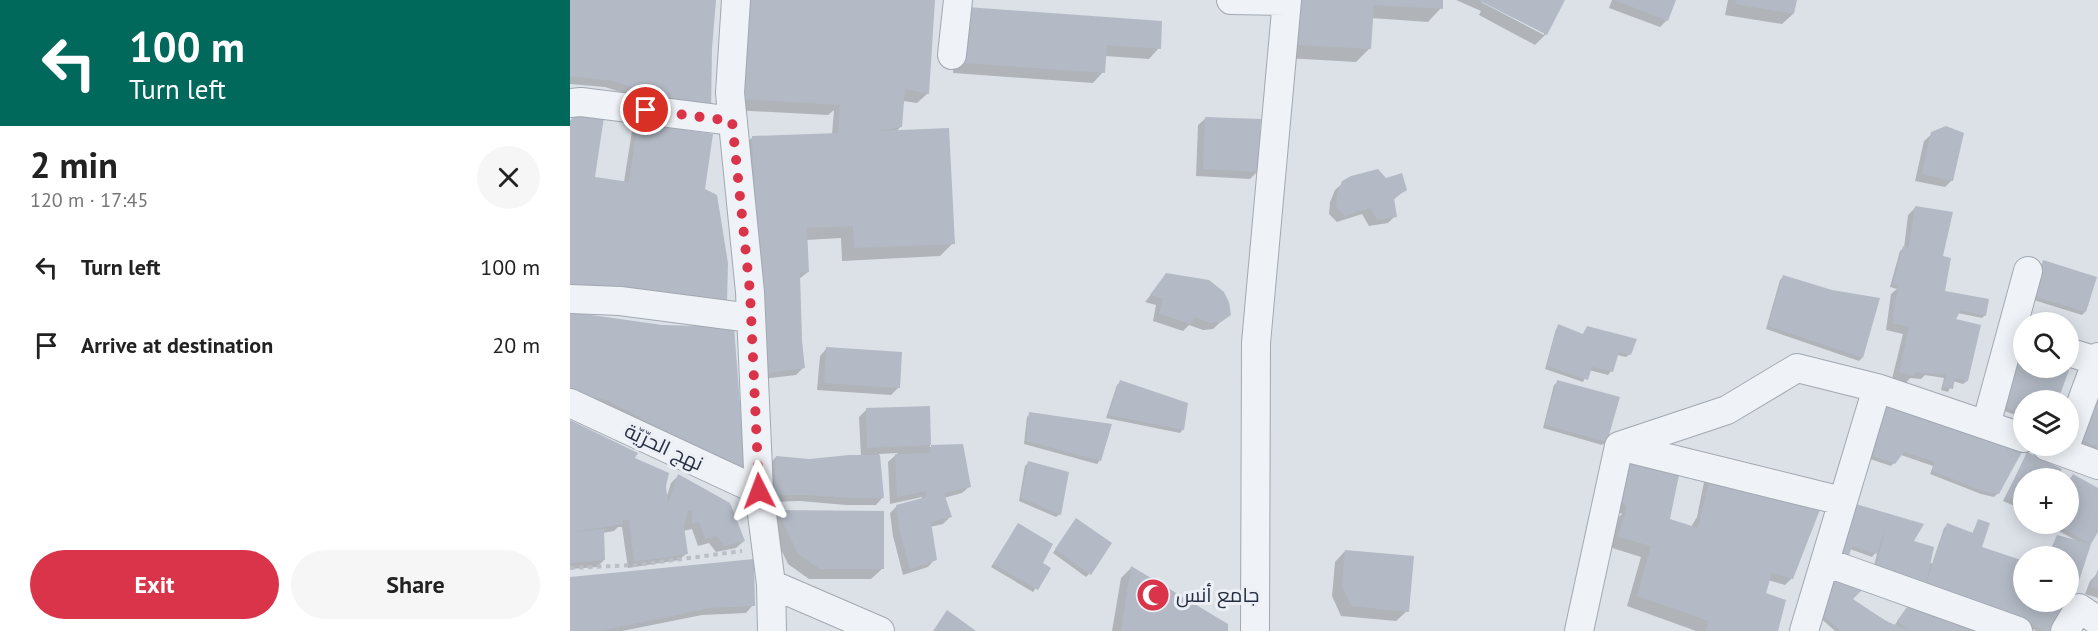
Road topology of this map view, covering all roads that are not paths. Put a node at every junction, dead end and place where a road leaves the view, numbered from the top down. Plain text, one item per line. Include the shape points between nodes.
1 (736, 0) edge
2 (958, 0) edge
3 (1231, 0) edge
4 (1287, 1) edge
5 (952, 55) dead end
6 (570, 103) edge
7 (732, 121) junction
8 (2028, 271) dead end
9 (570, 298) edge
10 (2021, 312) edge
11 (751, 318) junction
12 (2013, 348) edge
13 (2079, 355) edge
14 (2097, 359) edge
15 (1877, 388) junction
16 (2079, 402) edge
17 (570, 403) edge
18 (1986, 425) junction
19 (2013, 434) edge
20 (1619, 446) junction
21 (2079, 455) edge
22 (2098, 465) edge
23 (759, 491) junction
24 (1842, 501) junction
25 (1824, 562) junction
26 (771, 584) junction
27 (2098, 621) edge
28 (1813, 626) edge
29 (772, 631) edge
30 (880, 631) edge
31 (1255, 631) edge
32 (1579, 631) edge
33 (2018, 631) edge
34 (2065, 631) edge

1 - 7 street
2 - 5 street
3 - 4 street
4 - 31 street via 1256,343
6 - 7 street
7 - 11 street
8 - 10 street
9 - 11 street
11 - 23 street
12 - 18 street
13 - 14 street
14 - 16 street
15 - 18 street
15 - 20 street via 1797,368 1727,410
15 - 24 street
17 - 23 street, نهج الحرّيّة
18 - 19 street
20 - 24 street
20 - 32 street
21 - 22 street
23 - 26 street
24 - 25 street
25 - 28 street
25 - 33 street
26 - 29 street
26 - 30 street
27 - 34 street via 2079,608

